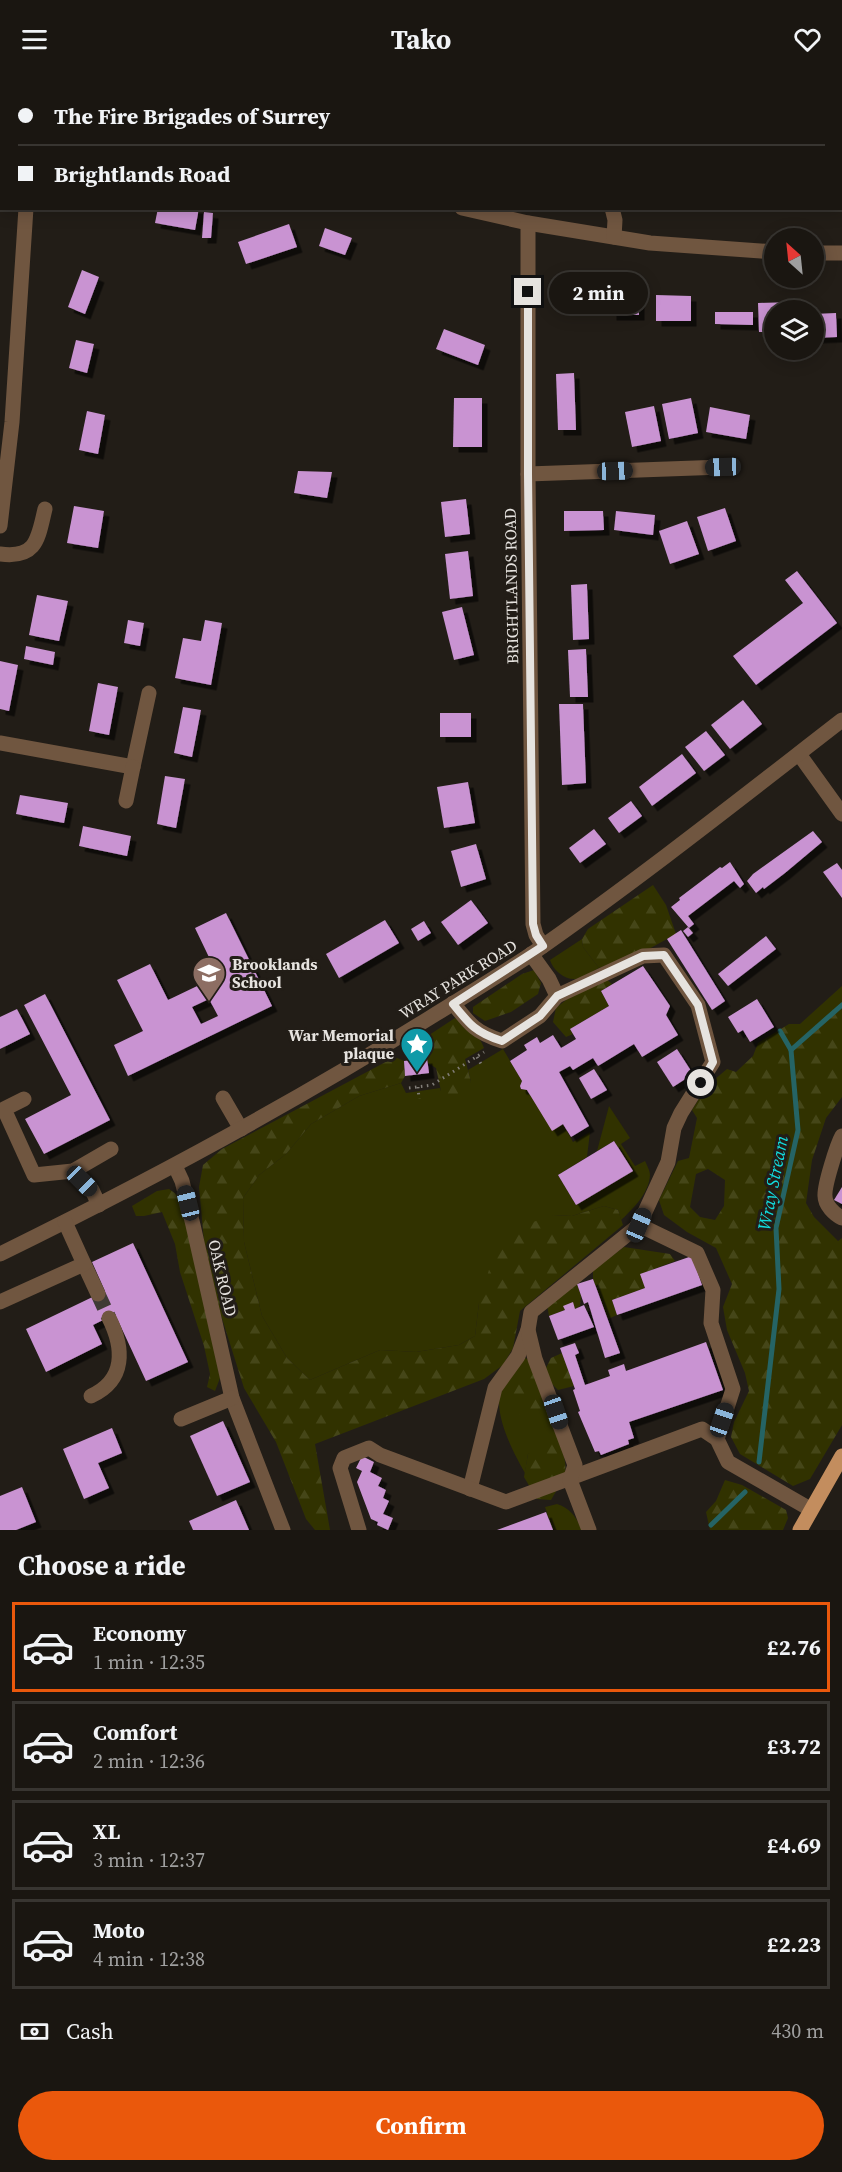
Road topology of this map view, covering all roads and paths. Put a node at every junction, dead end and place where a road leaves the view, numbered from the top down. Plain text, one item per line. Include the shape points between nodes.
1 (26, 210) edge
2 (475, 210) edge
3 (612, 210) edge
4 (525, 218) edge
5 (614, 237) junction
6 (764, 251) edge
7 (824, 253) edge
8 (842, 253) edge
9 (723, 467) dead end
10 (528, 474) junction
11 (45, 509) dead end
12 (0, 526) edge
13 (0, 554) edge
14 (149, 693) dead end
15 (842, 720) edge
16 (0, 743) edge
17 (799, 754) junction
18 (133, 767) junction
19 (126, 801) dead end
20 (842, 814) edge
21 (537, 950) junction
22 (557, 996) junction
23 (453, 1004) junction
24 (502, 1041) junction
25 (477, 1058) junction
26 (480, 1064) dead end
27 (409, 1088) dead end
28 (418, 1088) junction
29 (24, 1098) dead end
30 (223, 1098) dead end
31 (419, 1099) dead end
32 (241, 1129) junction
33 (842, 1136) edge
34 (111, 1149) dead end
35 (175, 1166) junction
36 (73, 1171) junction
37 (99, 1205) junction
38 (842, 1218) edge
39 (65, 1222) junction
40 (639, 1225) junction
41 (0, 1254) edge
42 (84, 1264) junction
43 (98, 1294) tunnel mouth
44 (0, 1302) edge
45 (109, 1318) tunnel mouth
46 (528, 1329) junction
47 (91, 1396) dead end
48 (232, 1398) junction
49 (181, 1419) dead end
50 (717, 1439) junction
51 (842, 1456) edge
52 (570, 1480) junction
53 (470, 1489) junction
54 (810, 1509) junction
55 (283, 1530) edge
56 (359, 1530) edge
57 (589, 1530) edge
58 (800, 1530) edge

1 - 12 street via 12,422
2 - 4 street
3 - 5 street
4 - 5 street
4 - 10 street, BRIGHTLANDS ROAD
5 - 6 street
7 - 8 street
9 - 10 street
10 - 21 street, BRIGHTLANDS ROAD via 533,924
11 - 13 street via 34,547 17,554
14 - 18 street
15 - 17 street, WRAY PARK ROAD
16 - 18 street
17 - 20 street
17 - 21 street, WRAY PARK ROAD
18 - 19 street
21 - 22 street, BRIGHTLANDS ROAD
21 - 23 street, WRAY PARK ROAD
22 - 24 street via 540,1016
22 - 40 street via 643,956 664,955 698,1005 713,1062 674,1128 668,1162
23 - 24 street via 471,1026
23 - 32 street, WRAY PARK ROAD
24 - 25 path
25 - 26 path
25 - 28 path via 432,1085
27 - 28 path
28 - 31 path
29 - 36 street via 3,1109 34,1175
30 - 32 street
32 - 35 street, WRAY PARK ROAD
33 - 38 street via 825,1196
34 - 36 street
35 - 37 street, WRAY PARK ROAD
35 - 48 street, OAK ROAD via 193,1225
36 - 37 street via 92,1190
37 - 39 street, WRAY PARK ROAD
39 - 41 street, WRAY PARK ROAD
39 - 42 street
40 - 46 street via 531,1312
40 - 50 street via 698,1253 713,1290 711,1323 733,1389
42 - 43 street
42 - 44 street
45 - 47 street via 120,1353 118,1373
46 - 52 street via 535,1359 575,1465
46 - 53 street via 518,1356 495,1388
48 - 49 street
48 - 55 street, OAK ROAD
50 - 52 street via 702,1429
50 - 54 street via 728,1462
51 - 54 main road
52 - 53 street via 506,1503
52 - 57 street
53 - 56 street via 369,1448 344,1458 340,1468
54 - 58 main road

